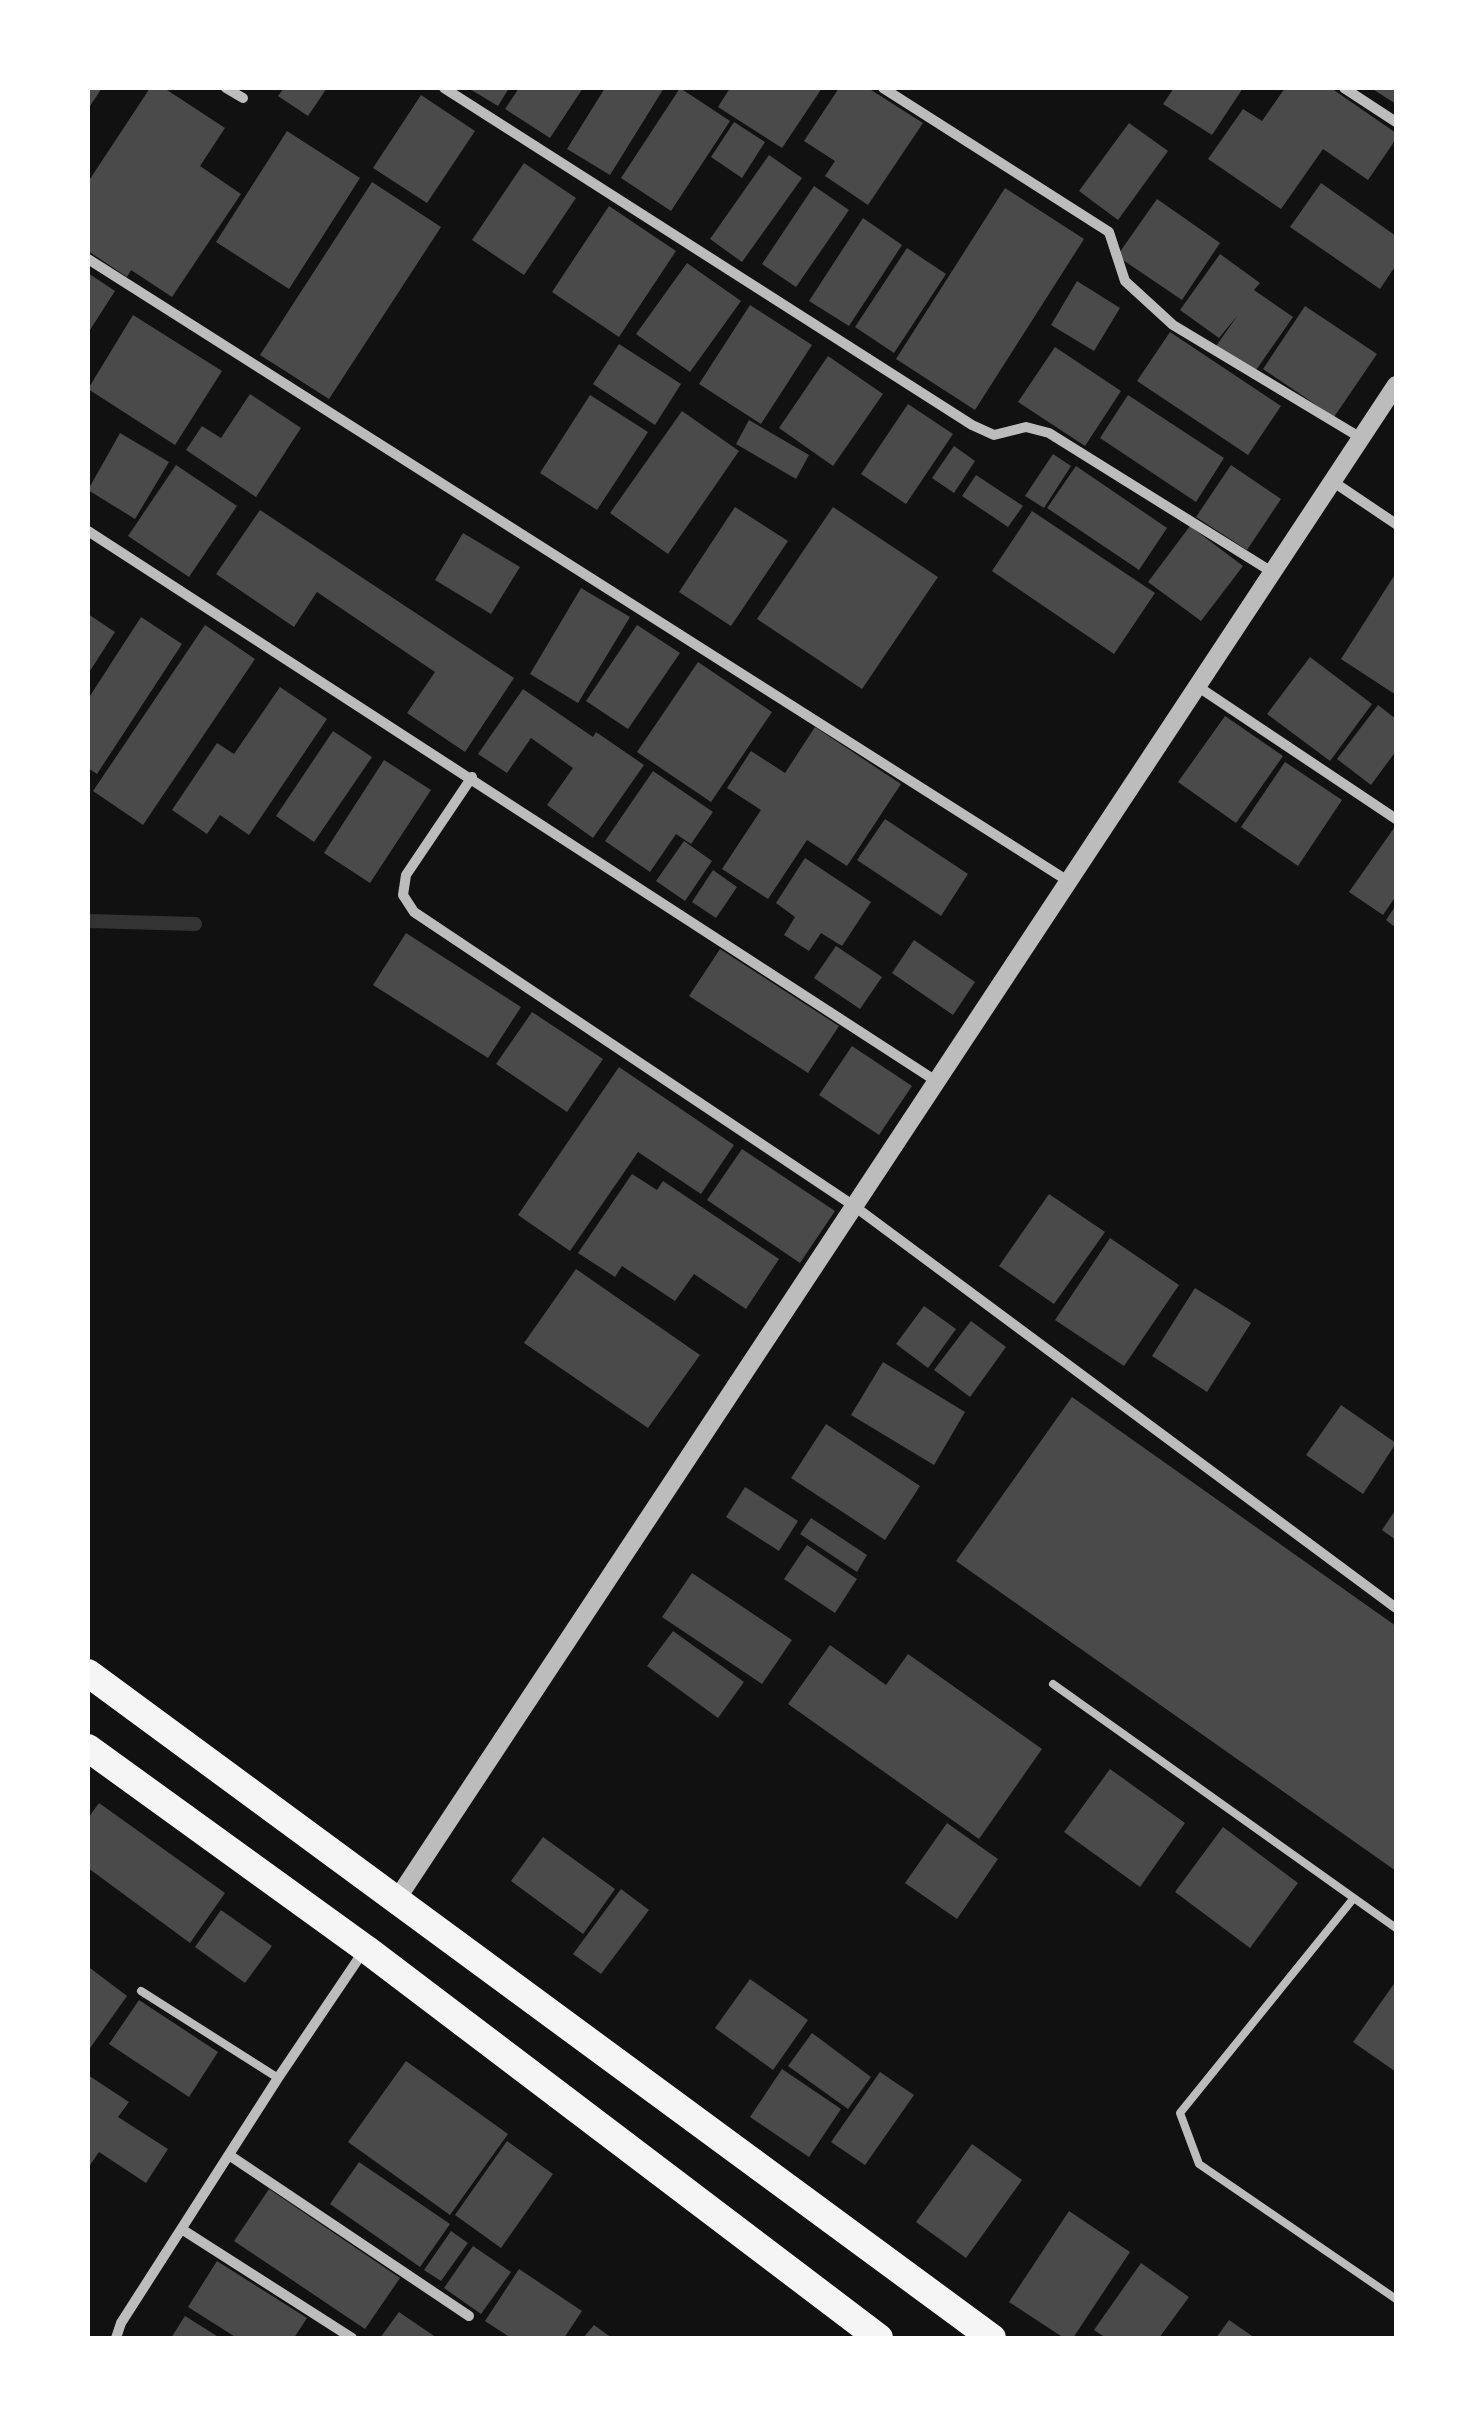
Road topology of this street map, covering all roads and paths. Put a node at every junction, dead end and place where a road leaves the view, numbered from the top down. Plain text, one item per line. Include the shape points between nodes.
1 (226, 88) edge
2 (444, 88) edge
3 (882, 88) edge
4 (1344, 88) edge
5 (243, 98) dead end
6 (1396, 122) edge
7 (88, 259) edge
8 (1396, 385) edge
9 (1361, 438) junction
10 (1332, 481) junction
11 (1396, 524) edge
12 (88, 532) edge
13 (1272, 572) junction
14 (1197, 686) junction
15 (472, 777) junction
16 (1396, 819) edge
17 (1068, 881) junction
18 (936, 1080) junction
19 (854, 1206) junction
20 (1396, 1608) edge
21 (88, 1672) edge
22 (1053, 1684) dead end
23 (88, 1748) edge
24 (397, 1898) junction
25 (1353, 1899) junction
26 (1396, 1928) edge
27 (366, 1949) junction
28 (141, 1991) dead end
29 (278, 2078) junction
30 (229, 2155) junction
31 (183, 2230) junction
32 (1396, 2299) edge
33 (469, 2316) dead end
34 (116, 2338) edge
35 (352, 2338) edge
36 (879, 2338) edge
37 (992, 2338) edge

1 - 5 street
2 - 13 street via 972,425 994,435 1026,427 1050,433
3 - 9 street via 1108,232 1125,281 1173,325
4 - 6 street
7 - 17 street
8 - 9 street
9 - 10 street
10 - 11 street
10 - 13 street
12 - 15 street
13 - 14 street
14 - 16 street
14 - 17 street
15 - 18 street
15 - 19 street via 406,874 403,895 414,912
17 - 18 street
18 - 19 street
19 - 20 street
19 - 24 street
21 - 24 highway
22 - 25 lane
23 - 27 highway
24 - 37 highway
25 - 26 lane
25 - 32 lane via 1180,2113 1199,2164
27 - 29 street
27 - 36 highway
28 - 29 lane
29 - 30 street
30 - 31 street
30 - 33 street
31 - 34 street
31 - 35 street

